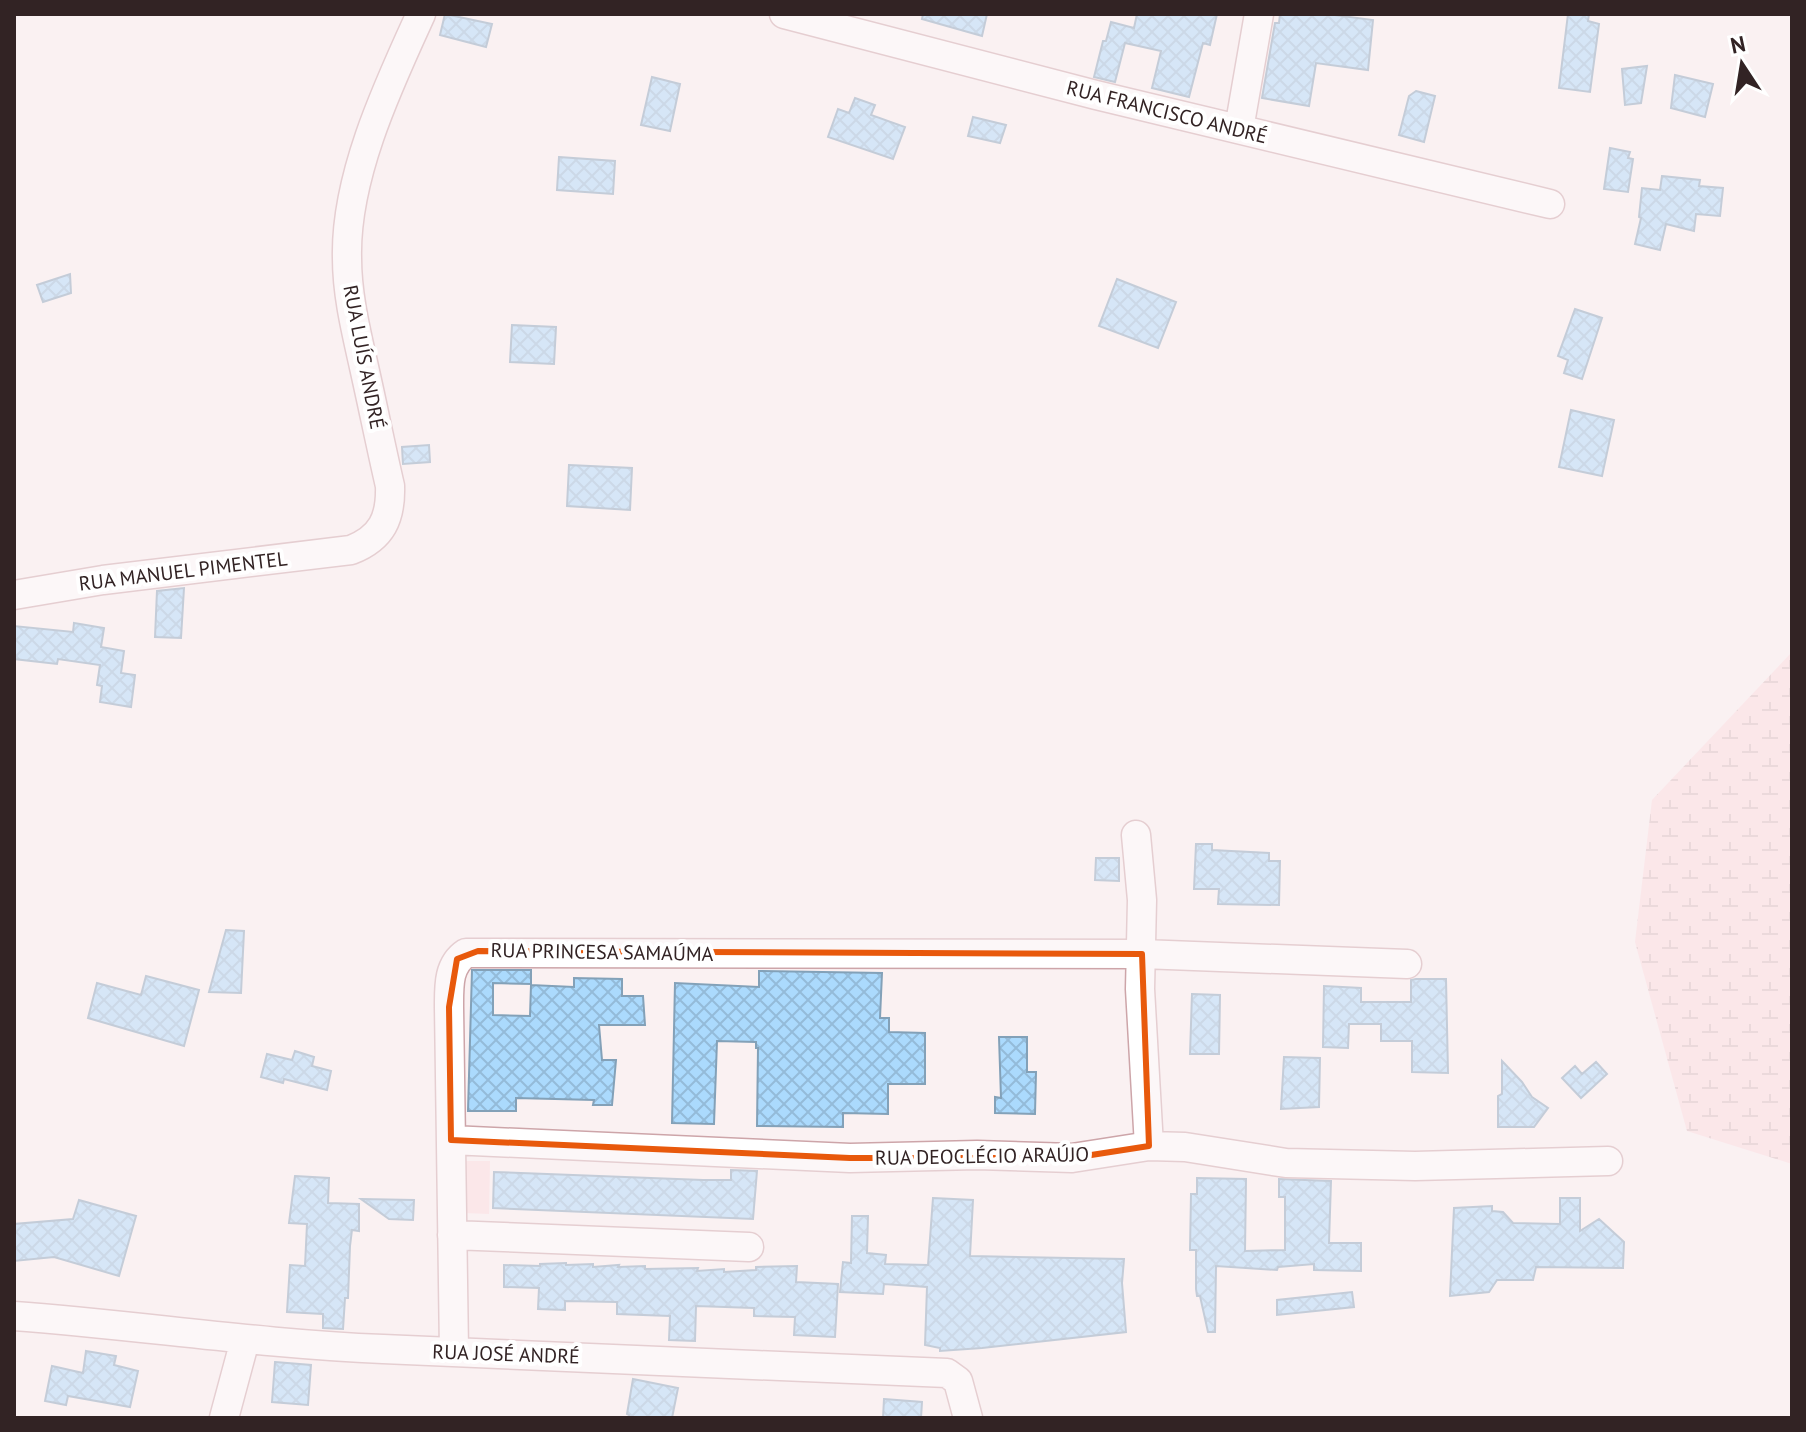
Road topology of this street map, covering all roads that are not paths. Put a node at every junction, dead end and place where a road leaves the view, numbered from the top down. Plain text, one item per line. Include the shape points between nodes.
1 (421, 14) edge
2 (784, 14) edge
3 (1259, 14) edge
4 (1239, 129) junction
5 (1550, 204) dead end
6 (351, 550) joint
7 (14, 595) edge
8 (1136, 835) dead end
9 (1142, 954) junction
10 (1407, 964) dead end
11 (451, 1140) junction
12 (1149, 1146) junction
13 (1608, 1161) dead end
14 (452, 1235) junction
15 (749, 1247) dead end
16 (14, 1316) edge
17 (245, 1340) junction
18 (454, 1351) junction
19 (224, 1418) edge
20 (968, 1418) edge

1 - 6 street, RUA LUÍS ANDRÉ via 372,128 349,227 349,289 391,504 379,532
2 - 4 street, RUA FRANCISCO ANDRÉ
3 - 4 street
4 - 5 street, RUA FRANCISCO ANDRÉ
6 - 7 street, RUA MANUEL PIMENTEL
8 - 9 street
9 - 10 street
9 - 11 street, RUA PRINCESA SAMAÚMA via 466,953 457,959 450,985
9 - 12 street
11 - 12 street, RUA DEOCLÉCIO ARAÚJO via 850,1158 1072,1158
11 - 14 street, RUA PRINCESA SAMAÚMA
12 - 13 street, RUA DEOCLÉCIO ARAÚJO via 1286,1163
14 - 15 street
14 - 18 street, RUA PRINCESA SAMAÚMA
16 - 17 street, RUA JOSÉ ANDRÉ
17 - 18 street, RUA JOSÉ ANDRÉ
17 - 19 street
18 - 20 street, RUA JOSÉ ANDRÉ via 947,1373 958,1381

